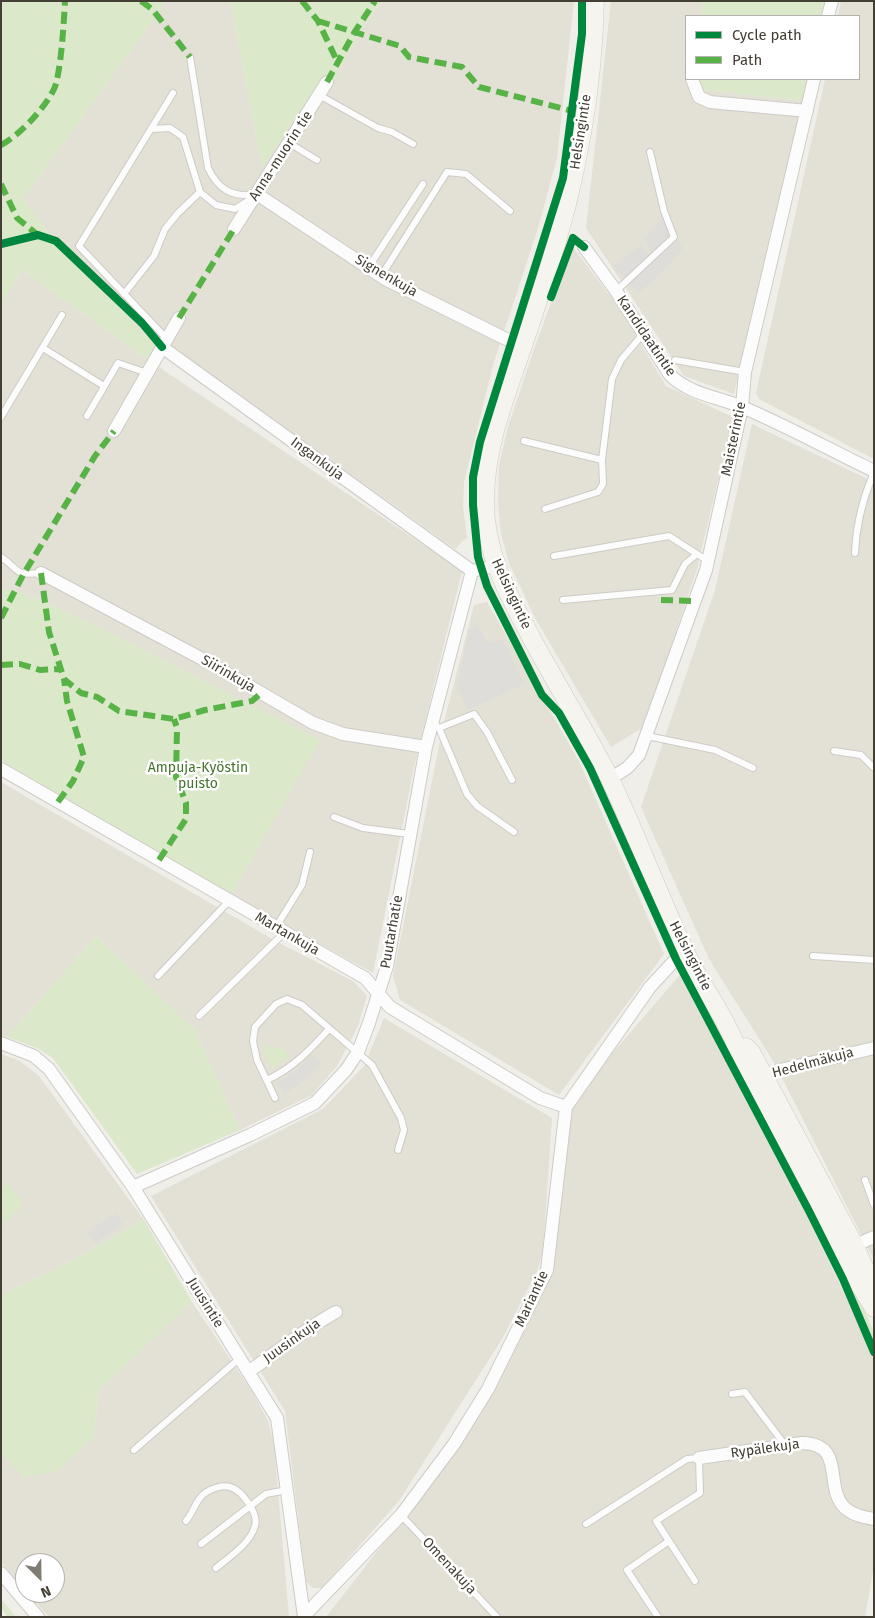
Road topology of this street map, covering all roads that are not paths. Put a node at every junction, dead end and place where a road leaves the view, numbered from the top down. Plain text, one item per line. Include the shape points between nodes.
1 (595, 1) edge
2 (832, 1) edge
3 (828, 15) edge
4 (190, 57) dead end
5 (692, 80) edge
6 (814, 80) edge
7 (328, 82) dead end
8 (173, 93) dead end
9 (320, 95) junction
10 (807, 111) junction
11 (152, 128) junction
12 (289, 143) junction
13 (413, 144) dead end
14 (650, 152) dead end
15 (318, 160) dead end
16 (423, 184) dead end
17 (200, 192) junction
18 (257, 194) junction
19 (510, 211) dead end
20 (234, 229) dead end
21 (584, 247) dead end
22 (368, 268) junction
23 (381, 276) junction
24 (616, 291) junction
25 (124, 294) junction
26 (62, 315) dead end
27 (179, 318) dead end
28 (643, 334) junction
29 (164, 343) junction
30 (523, 345) junction
31 (42, 348) junction
32 (675, 360) dead end
33 (745, 372) junction
34 (147, 374) junction
35 (104, 386) junction
36 (742, 407) junction
37 (87, 416) dead end
38 (1, 417) edge
39 (114, 430) dead end
40 (524, 441) dead end
41 (602, 460) junction
42 (874, 472) edge
43 (544, 509) dead end
44 (855, 553) dead end
45 (697, 554) junction
46 (554, 556) dead end
47 (1, 557) edge
48 (708, 561) junction
49 (495, 566) junction
50 (41, 572) joint
51 (472, 572) junction
52 (564, 600) dead end
53 (436, 725) junction
54 (647, 736) junction
55 (426, 747) junction
56 (834, 751) dead end
57 (753, 768) dead end
58 (874, 768) edge
59 (1, 769) edge
60 (610, 779) junction
61 (512, 780) dead end
62 (334, 817) dead end
63 (514, 832) dead end
64 (409, 834) junction
65 (310, 852) dead end
66 (230, 900) junction
67 (280, 930) junction
68 (686, 953) junction
69 (813, 956) dead end
70 (874, 960) edge
71 (158, 976) dead end
72 (379, 993) junction
73 (199, 1016) dead end
74 (329, 1029) junction
75 (1, 1043) edge
76 (874, 1048) edge
77 (358, 1052) junction
78 (758, 1079) junction
79 (267, 1080) junction
80 (275, 1098) dead end
81 (566, 1107) junction
82 (398, 1150) dead end
83 (865, 1180) dead end
84 (132, 1187) junction
85 (874, 1205) edge
86 (874, 1238) edge
87 (848, 1248) junction
88 (872, 1305) edge
89 (336, 1312) dead end
90 (240, 1358) junction
91 (248, 1372) junction
92 (732, 1394) dead end
93 (785, 1445) junction
94 (134, 1450) dead end
95 (699, 1458) junction
96 (287, 1490) junction
97 (250, 1506) junction
98 (401, 1515) junction
99 (874, 1520) edge
100 (186, 1521) dead end
101 (586, 1524) dead end
102 (669, 1541) junction
103 (201, 1544) dead end
104 (216, 1568) dead end
105 (1, 1573) edge
106 (695, 1581) dead end
107 (304, 1616) edge
108 (38, 1617) edge
109 (497, 1617) edge
110 (658, 1617) edge

1 - 30 main road, Helsingintie via 593,42 574,178
2 - 3 street
4 - 18 lane via 208,168 213,179 223,190 241,196
5 - 10 street via 698,97 710,102
6 - 10 street, Maisterintie
7 - 9 street, Anna-muorin tie
8 - 11 lane
9 - 12 street, Anna-muorin tie
9 - 13 lane
10 - 33 street, Maisterintie
11 - 17 lane via 170,128 183,137
11 - 25 lane via 79,246
12 - 15 lane
12 - 18 street, Anna-muorin tie
14 - 24 lane via 664,211 674,237
16 - 22 lane
17 - 18 lane via 216,205 236,209
17 - 25 lane via 165,229 154,256
18 - 20 street, Anna-muorin tie
18 - 22 street, Signenkuja
19 - 23 lane via 466,174 447,172
21 - 24 street, Kandidaatintie
22 - 23 street, Signenkuja
23 - 30 street, Signenkuja
24 - 28 street, Kandidaatintie
25 - 29 lane
26 - 31 lane
27 - 29 street
28 - 36 street, Kandidaatintie via 677,382 688,389
28 - 41 lane via 621,360 612,379
29 - 34 street
29 - 51 street, Ingankuja
30 - 49 main road, Helsingintie via 493,430 486,469 487,533
31 - 35 lane
31 - 38 lane
32 - 33 lane
33 - 36 street, Maisterintie
34 - 35 lane via 118,363
34 - 39 street
35 - 37 lane
36 - 42 street, Kandidaatintie
36 - 48 street, Maisterintie
40 - 41 lane
41 - 43 lane via 604,484 598,492
42 - 44 lane via 864,498
45 - 46 lane via 669,536
45 - 48 lane
45 - 52 lane via 685,564 672,590
47 - 50 lane via 23,575
48 - 54 street, Maisterintie
49 - 51 street
49 - 60 main road, Helsingintie
50 - 55 street, Siirinkuja via 313,723 343,734
51 - 53 street, Puutarhatie
53 - 55 street, Puutarhatie
53 - 61 lane via 474,714
53 - 63 lane via 467,794 477,806
54 - 57 lane via 715,750
54 - 60 street, Maisterintie via 639,755
55 - 64 street, Puutarhatie
56 - 58 lane via 861,756
59 - 66 street, Martankuja
60 - 68 main road, Helsingintie
62 - 64 lane via 364,828
64 - 72 street, Puutarhatie via 387,966
65 - 67 lane via 302,885
66 - 67 street, Martankuja
66 - 71 lane
67 - 72 street, Martankuja via 365,978
67 - 73 lane
68 - 78 main road, Helsingintie via 732,1033 751,1052
68 - 81 street, Mariantie via 676,959 650,987
69 - 70 lane
72 - 77 street, Puutarhatie
72 - 81 street, Martankuja via 390,1007 540,1098
74 - 77 lane
74 - 79 lane via 300,1060 284,1073
74 - 79 lane via 302,1005 287,999 276,1004 255,1027 253,1041 257,1060
75 - 84 street, Juusintie via 34,1056 49,1069
76 - 78 street, Hedelmäkuja via 789,1068
77 - 82 lane via 372,1065 401,1118 404,1130
77 - 84 street, Puutarhatie via 315,1103
78 - 87 main road, Helsingintie
79 - 80 lane
81 - 98 street, Mariantie via 547,1270 488,1389 454,1444
83 - 85 lane
84 - 90 street, Juusintie
86 - 87 street
87 - 88 main road, Helsingintie via 865,1269
89 - 91 street, Juusinkuja via 306,1328
90 - 91 street, Juusintie
90 - 94 lane
91 - 96 street, Juusintie via 277,1418
92 - 93 lane via 745,1392
93 - 95 street, Rypälekuja
93 - 99 street, Rypälekuja via 814,1443 823,1447 843,1506 853,1514
95 - 101 lane via 687,1459
95 - 102 lane via 700,1493 656,1521
96 - 97 lane via 266,1494
96 - 107 street, Juusintie
97 - 100 lane via 232,1487 221,1486 202,1494
97 - 103 lane
97 - 104 lane via 256,1525 250,1536
98 - 107 street, Mariantie
98 - 109 lane, Omenakuja
102 - 106 lane
102 - 110 lane via 627,1570
105 - 108 street

